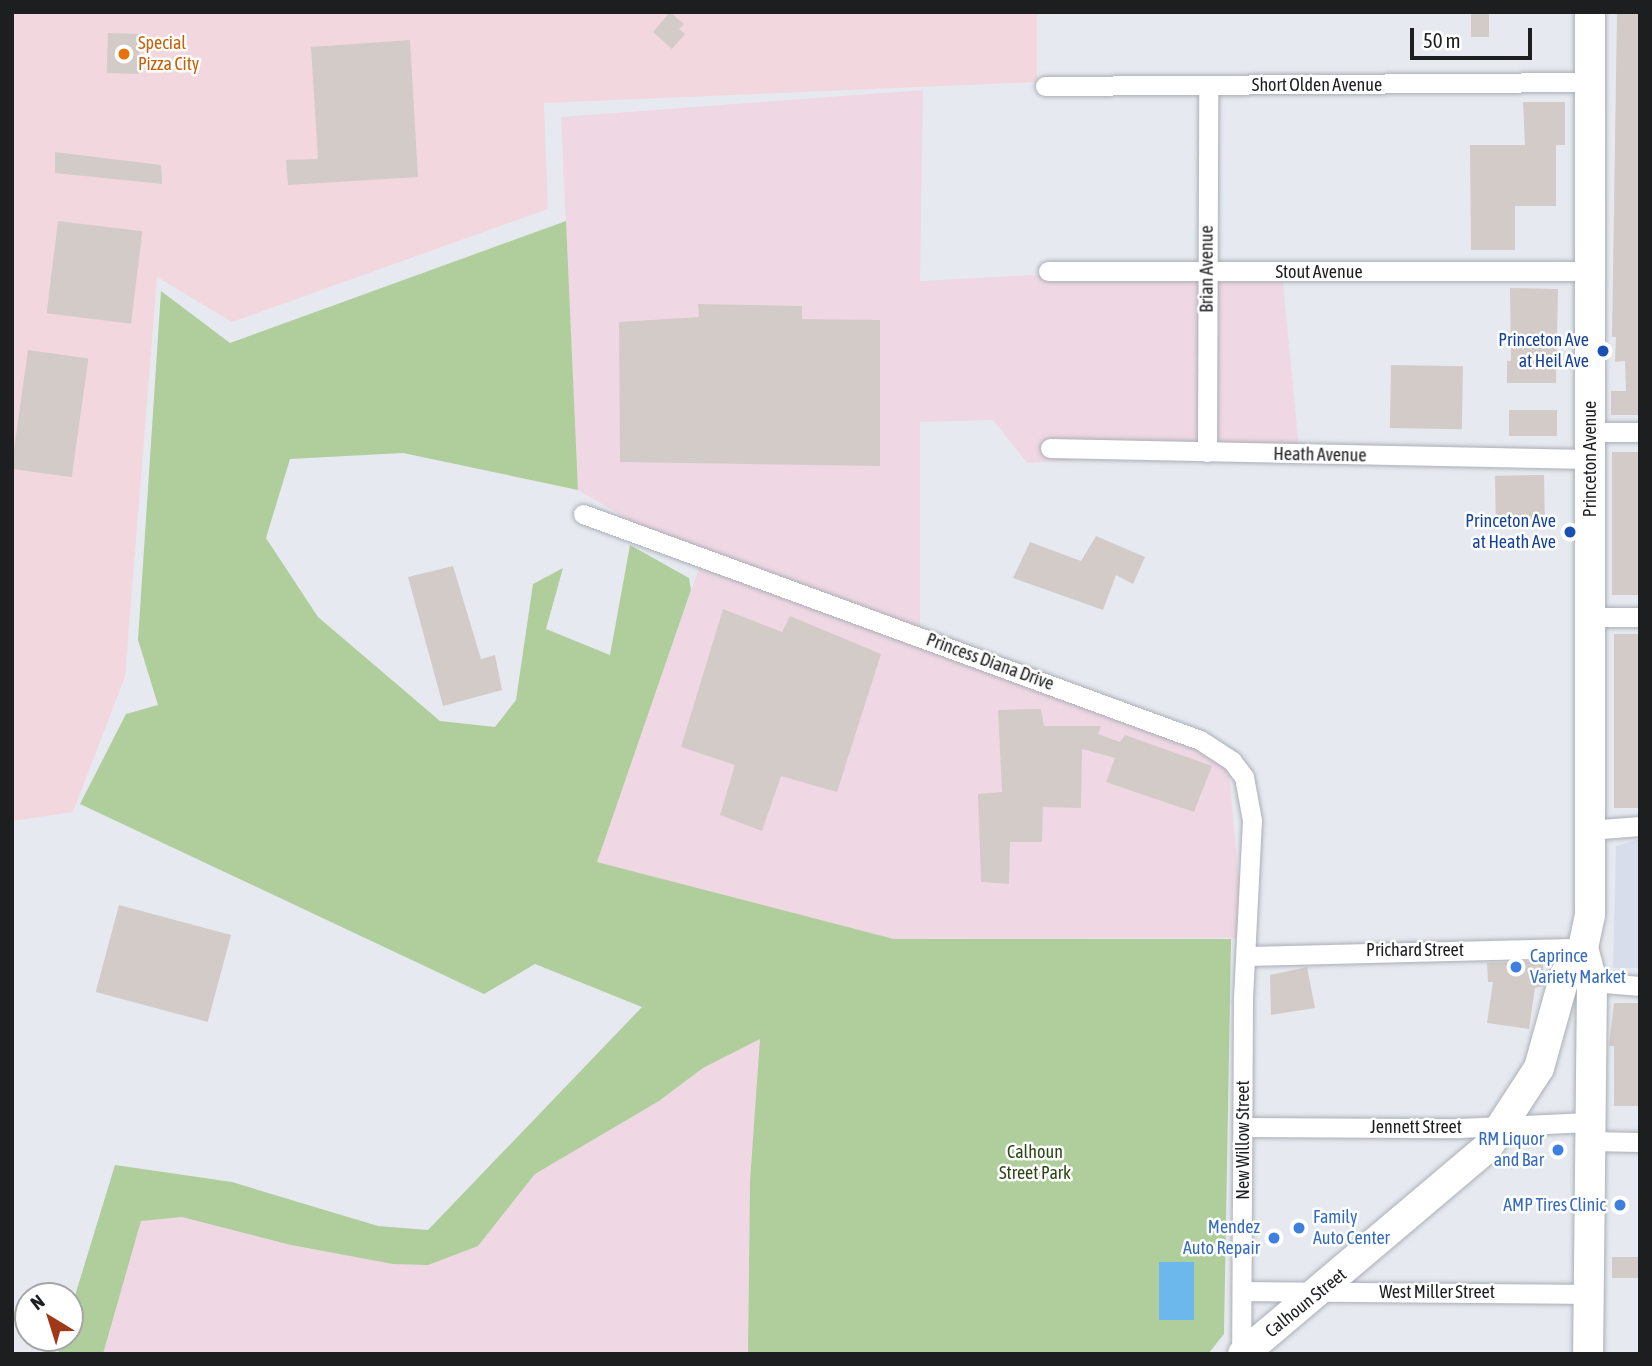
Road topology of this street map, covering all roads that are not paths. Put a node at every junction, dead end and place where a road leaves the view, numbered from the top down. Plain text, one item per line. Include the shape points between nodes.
1 (1590, 12) edge
2 (1589, 82) junction
3 (1045, 86) dead end
4 (1208, 86) junction
5 (1048, 271) dead end
6 (1207, 271) junction
7 (1590, 271) junction
8 (1640, 432) edge
9 (1590, 446) junction
10 (1050, 448) dead end
11 (1207, 452) junction
12 (583, 514) dead end
13 (1590, 617) junction
14 (1640, 617) edge
15 (1640, 827) edge
16 (1589, 830) junction
17 (1248, 927) joint
18 (1583, 947) junction
19 (1247, 956) junction
20 (1592, 982) junction
21 (1640, 986) edge
22 (1539, 1068) junction
23 (1503, 1126) junction
24 (1244, 1127) junction
25 (1588, 1131) junction
26 (1640, 1142) edge
27 (1243, 1291) junction
28 (1318, 1293) junction
29 (1588, 1294) junction
30 (1242, 1354) edge
31 (1588, 1354) edge

1 - 2 main road, Princeton Avenue
2 - 4 street, Short Olden Avenue
2 - 7 main road, Princeton Avenue
3 - 4 street, Short Olden Avenue
4 - 6 street, Brian Avenue
5 - 6 street, Stout Avenue
6 - 7 street, Stout Avenue
6 - 11 street, Brian Avenue
7 - 9 main road, Princeton Avenue
8 - 9 street, Heath Avenue
9 - 11 street, Heath Avenue
9 - 13 main road, Princeton Avenue
10 - 11 street, Heath Avenue
12 - 17 street, Princess Diana Drive via 1219,749 1244,777 1249,796
13 - 14 street
13 - 16 main road, Princeton Avenue
15 - 16 street
16 - 18 main road, Princeton Avenue via 1590,915
17 - 19 street, New Willow Street
18 - 19 street, Prichard Street
18 - 20 main road
18 - 22 main road, Calhoun Street via 1565,975
19 - 24 street, New Willow Street
20 - 21 street
20 - 22 main road, Calhoun Street via 1551,1057
20 - 25 main road
22 - 23 main road, Calhoun Street
23 - 24 street, Jennett Street
23 - 25 street, Jennett Street
23 - 28 main road, Calhoun Street via 1487,1148 1440,1191
24 - 27 street, New Willow Street
25 - 26 street, Jennett Street
25 - 29 main road
27 - 28 street, West Miller Street
27 - 30 street, New Willow Street
28 - 29 street, West Miller Street
28 - 30 main road, Calhoun Street
29 - 31 main road

